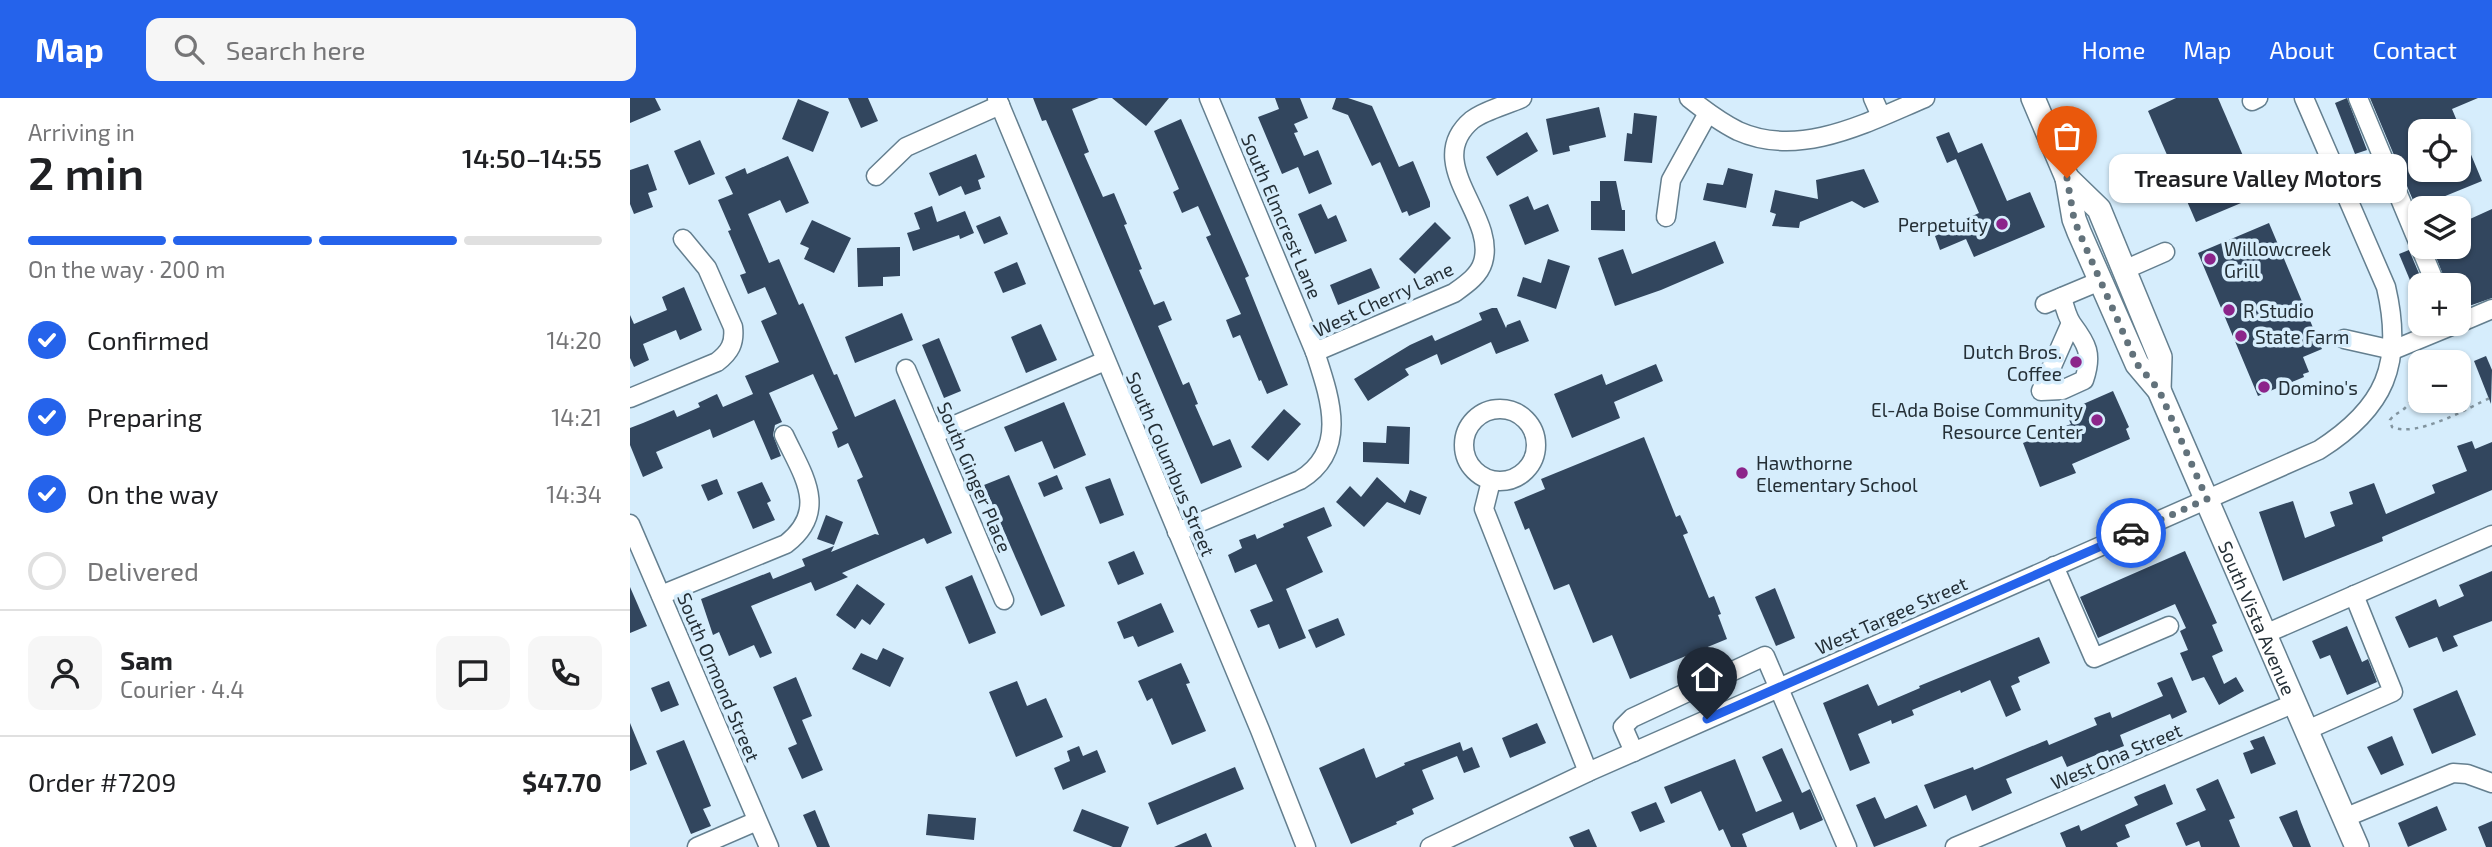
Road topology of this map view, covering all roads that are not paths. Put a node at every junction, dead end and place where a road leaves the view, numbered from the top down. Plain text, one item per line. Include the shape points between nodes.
1 (1209, 98) edge
2 (1522, 98) edge
3 (1689, 98) edge
4 (1873, 98) edge
5 (1925, 98) edge
6 (2033, 98) edge
7 (2304, 98) edge
8 (2358, 98) edge
9 (998, 102) edge
10 (1708, 113) junction
11 (1881, 116) junction
12 (876, 176) dead end
13 (2067, 178) junction
14 (1666, 217) dead end
15 (682, 239) dead end
16 (2165, 252) dead end
17 (2124, 270) junction
18 (2431, 273) edge
19 (2101, 281) junction
20 (2492, 309) edge
21 (2471, 318) edge
22 (2071, 323) dead end
23 (2426, 336) edge
24 (2344, 339) dead end
25 (2393, 350) junction
26 (1315, 352) junction
27 (1105, 361) junction
28 (906, 369) dead end
29 (2159, 390) junction
30 (630, 398) edge
31 (934, 434) junction
32 (784, 435) dead end
33 (1490, 481) junction
34 (2207, 499) junction
35 (630, 524) edge
36 (1177, 532) junction
37 (2492, 535) edge
38 (2054, 566) junction
39 (662, 595) junction
40 (2354, 595) junction
41 (1004, 600) dead end
42 (2169, 626) dead end
43 (2265, 634) junction
44 (1780, 687) junction
45 (2295, 703) junction
46 (2306, 730) junction
47 (1634, 752) junction
48 (1588, 772) junction
49 (2492, 783) edge
50 (2344, 818) junction
51 (757, 821) junction
52 (697, 847) edge
53 (769, 847) edge
54 (1306, 847) edge
55 (1430, 847) edge
56 (1847, 847) edge
57 (1955, 847) edge
58 (2357, 847) edge

1 - 26 street, South Elmcrest Lane
2 - 26 street, West Cherry Lane via 1474,119 1457,142 1454,167 1485,246 1483,264 1471,281 1454,293
3 - 10 street
4 - 11 street
5 - 11 street
6 - 13 main road, South Vista Avenue
7 - 25 street, West Targee Street via 2386,287 2393,318
8 - 18 street
9 - 12 street via 906,147
9 - 27 street, South Columbus Street
10 - 11 street via 1740,131 1785,141 1848,130
10 - 14 street via 1671,180
13 - 17 main road, South Vista Avenue via 2099,209
13 - 19 main road, South Vista Avenue via 2074,219
15 - 30 street via 707,268 733,327 732,346 717,362
16 - 17 street
17 - 29 main road, South Vista Avenue via 2160,357
19 - 22 street via 2053,300
19 - 29 main road, South Vista Avenue via 2137,364
20 - 21 street
23 - 25 street
24 - 25 street
25 - 34 street, West Targee Street via 2378,395 2346,433 2319,450
26 - 36 street, West Cherry Lane via 1326,385 1332,430 1323,460 1300,480
27 - 31 street
27 - 36 street, South Columbus Street
28 - 31 street, South Ginger Place
29 - 34 main road, South Vista Avenue
31 - 41 street, South Ginger Place
32 - 39 street via 806,483 810,513 805,525 786,544
33 - 33 street via 1502,482 1524,473 1536,453 1533,429 1517,412 1493,409 1481,414 1465,432 1463,444 1470,467
33 - 48 street via 1484,509
34 - 38 street, West Targee Street
34 - 43 main road, South Vista Avenue
35 - 39 street, South Ormond Street
36 - 54 street, South Columbus Street
37 - 40 street
38 - 42 street via 2094,658
38 - 44 street, West Targee Street
39 - 51 street, South Ormond Street
40 - 43 street
40 - 46 street via 2393,691
43 - 45 main road, South Vista Avenue
44 - 47 street, West Targee Street
44 - 47 street via 1765,656 1632,718 1623,727
44 - 56 street
45 - 46 main road, South Vista Avenue
45 - 57 street, West Ona Street
46 - 50 main road, South Vista Avenue
47 - 48 street, West Targee Street
48 - 55 street, West Targee Street
49 - 50 street via 2453,773
50 - 58 main road, South Vista Avenue
51 - 52 street
51 - 53 street, South Ormond Street

